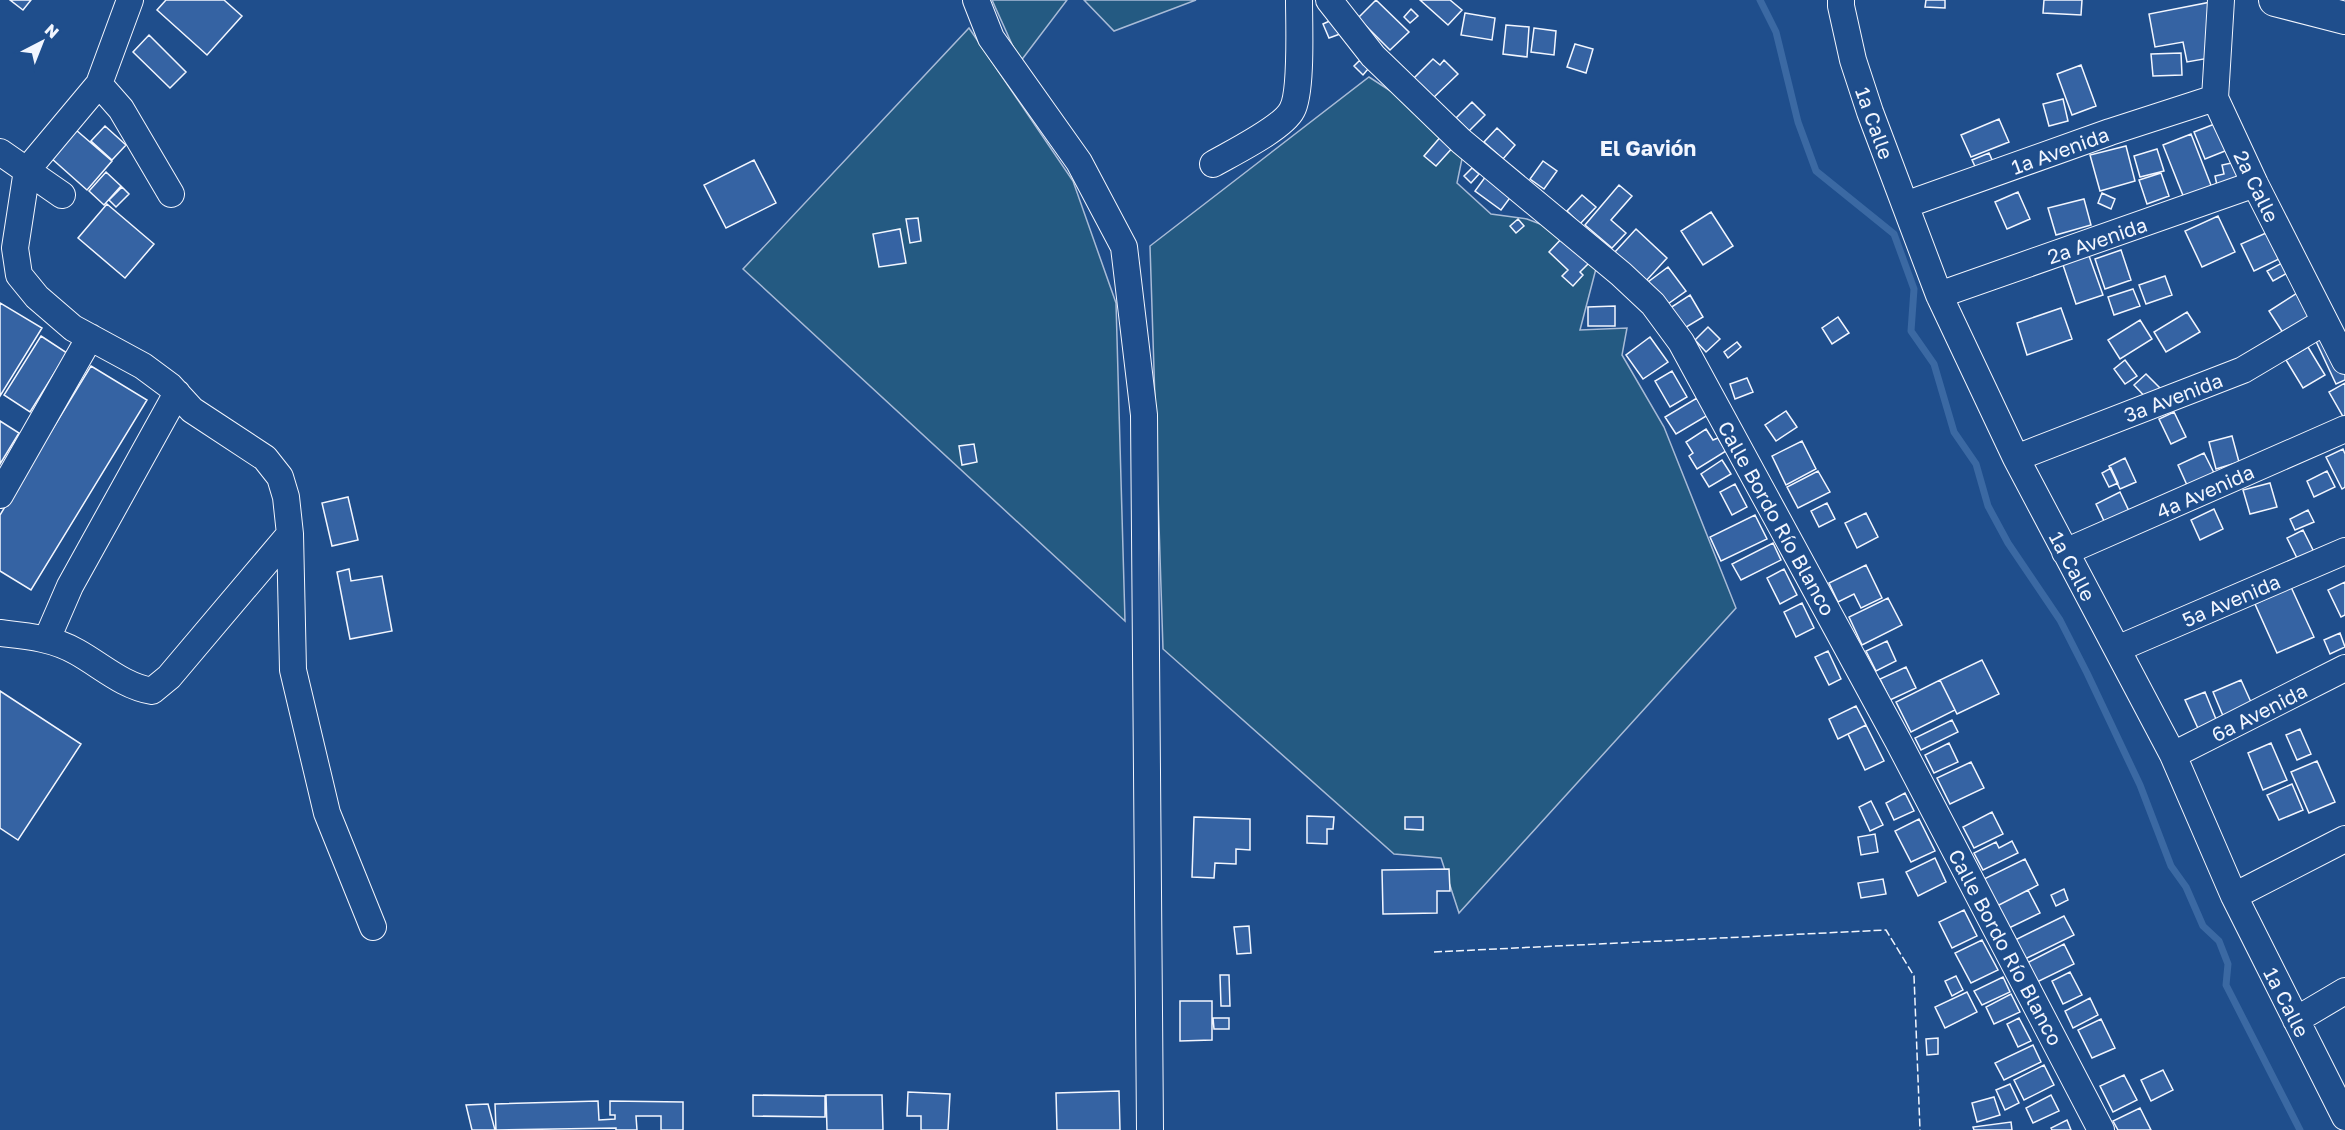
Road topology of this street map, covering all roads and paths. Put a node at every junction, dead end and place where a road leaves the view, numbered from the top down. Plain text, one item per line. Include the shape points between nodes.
1 (130, 0) edge
2 (976, 0) edge
3 (1299, 0) edge
4 (1329, 0) edge
5 (1841, 0) edge
6 (2221, 0) edge
7 (2275, 0) edge
8 (2342, 21) edge
9 (99, 84) junction
10 (2215, 98) junction
11 (0, 152) edge
12 (1213, 164) dead end
13 (27, 170) junction
14 (2255, 184) junction
15 (171, 194) dead end
16 (62, 195) dead end
17 (1905, 205) junction
18 (1939, 296) junction
19 (2324, 322) junction
20 (90, 337) junction
21 (2345, 361) edge
22 (177, 393) junction
23 (2345, 429) edge
24 (2016, 458) junction
25 (0, 495) edge
26 (290, 534) junction
27 (2345, 551) edge
28 (2066, 552) junction
29 (0, 633) edge
30 (47, 639) junction
31 (2117, 649) junction
32 (2345, 668) edge
33 (2173, 755) junction
34 (2345, 839) edge
35 (2234, 896) junction
36 (373, 927) dead end
37 (2345, 991) edge
38 (2296, 1020) junction
39 (2345, 1117) edge
40 (1150, 1130) edge
41 (2101, 1130) edge

1 - 9 street
2 - 40 street via 991,38 1079,162 1125,247 1144,414
3 - 12 street via 1298,74 1292,111 1277,126
4 - 41 street, Calle Bordo Río Blanco via 1373,56 1461,141 1621,274 1653,304 1681,342 1898,741
5 - 17 street, 1a Calle via 1853,60
6 - 10 street, 2a Calle
7 - 8 main road
9 - 13 street
9 - 15 street via 121,110
10 - 14 street, 2a Calle
10 - 17 street, 1a Avenida
11 - 13 street
13 - 16 street
13 - 20 street via 15,248 19,275 37,297 73,328
14 - 18 street, 2a Avenida
14 - 19 street, 2a Calle
17 - 18 street, 1a Calle
18 - 24 street, 1a Calle
19 - 21 street, 2a Calle
19 - 24 street, 3a Avenida via 2243,370
20 - 22 street via 143,366
20 - 25 street
22 - 26 street via 192,410 270,464 280,477 286,497
22 - 30 street via 69,586
23 - 28 street, 4a Avenida
24 - 28 street, 1a Calle
26 - 30 street via 152,691 136,688 76,651
26 - 36 street via 293,670 327,813
27 - 31 street, 5a Avenida
28 - 31 street, 1a Calle
29 - 30 street
31 - 33 street, 1a Calle
32 - 33 street, 6a Avenida
33 - 35 street, 1a Calle
34 - 35 street
35 - 38 street, 1a Calle
37 - 38 street
38 - 39 street, 1a Calle

